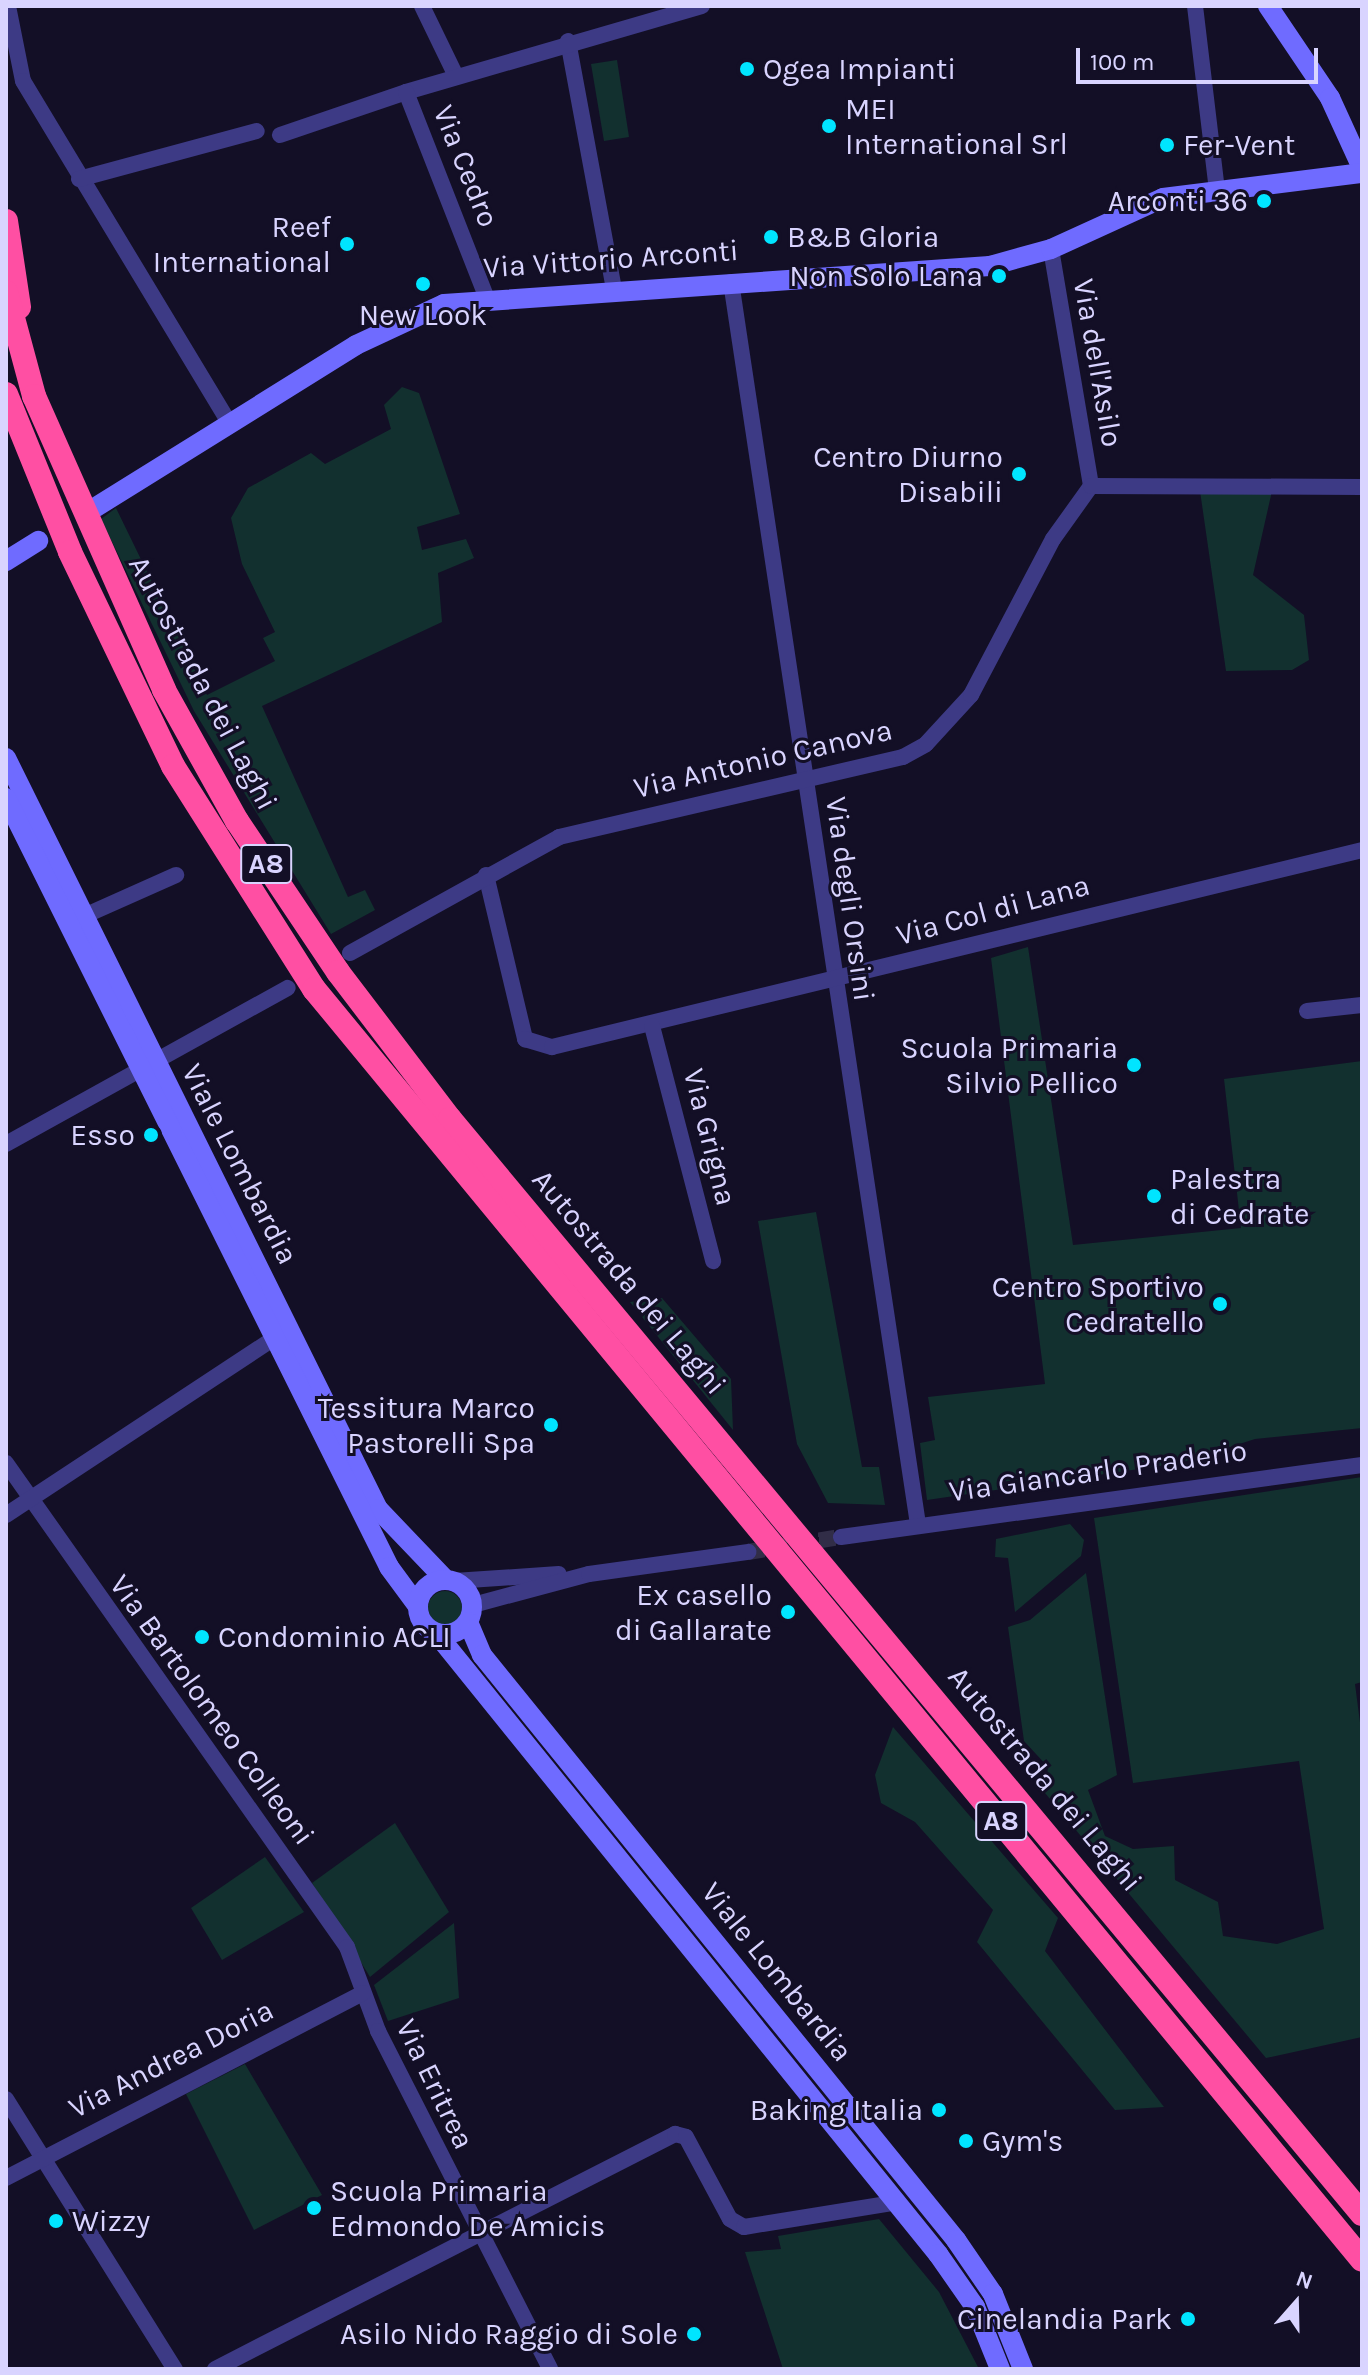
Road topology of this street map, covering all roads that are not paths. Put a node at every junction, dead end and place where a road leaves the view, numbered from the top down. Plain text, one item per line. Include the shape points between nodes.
1 (8, 6) edge
2 (422, 6) edge
3 (702, 6) edge
4 (1195, 6) edge
5 (1268, 6) edge
6 (568, 41) junction
7 (456, 76) junction
8 (406, 92) junction
9 (257, 131) dead end
10 (280, 135) dead end
11 (1362, 170) edge
12 (79, 179) junction
13 (1217, 190) junction
14 (6, 221) edge
15 (1051, 249) junction
16 (731, 282) junction
17 (614, 290) junction
18 (6, 292) edge
19 (486, 296) junction
20 (6, 394) edge
21 (34, 396) junction
22 (229, 423) junction
23 (1091, 486) junction
24 (1362, 487) edge
25 (96, 507) dead end
26 (38, 541) dead end
27 (6, 561) edge
28 (6, 758) edge
29 (804, 781) junction
30 (6, 798) edge
31 (1362, 850) edge
32 (176, 875) dead end
33 (486, 875) junction
34 (84, 916) junction
35 (350, 953) dead end
36 (834, 983) junction
37 (288, 988) dead end
38 (1362, 1005) edge
39 (1307, 1011) dead end
40 (652, 1026) junction
41 (148, 1066) junction
42 (6, 1144) edge
43 (713, 1261) dead end
44 (276, 1337) junction
45 (6, 1463) edge
46 (1362, 1465) edge
47 (28, 1500) junction
48 (6, 1515) edge
49 (918, 1524) junction
50 (841, 1537) tunnel mouth
51 (748, 1552) tunnel mouth
52 (589, 1574) junction
53 (449, 1580) junction
54 (417, 1605) junction
55 (470, 1614) junction
56 (436, 1633) junction
57 (363, 1993) junction
58 (6, 2099) edge
59 (41, 2157) junction
60 (6, 2178) edge
61 (898, 2202) junction
62 (1362, 2214) edge
63 (477, 2236) junction
64 (1362, 2260) edge
65 (175, 2369) edge
66 (215, 2369) edge
67 (550, 2369) edge
68 (1000, 2369) edge
69 (1023, 2369) edge

1 - 12 street via 23,81
2 - 7 street
3 - 6 street
4 - 13 street
5 - 11 main road via 1330,98
6 - 7 street
6 - 17 street
7 - 8 street
8 - 10 street, Via Cedro
8 - 19 street, Via Cedro
9 - 12 street
11 - 13 main road, Via Vittorio Arconti
12 - 22 street
13 - 15 main road, Via Vittorio Arconti via 1163,198
14 - 21 highway
15 - 16 main road, Via Vittorio Arconti via 990,266
15 - 23 street, Via dell'Asilo
16 - 17 main road, Via Vittorio Arconti
16 - 29 street, Via degli Orsini
17 - 19 main road, Via Vittorio Arconti
18 - 21 highway, Autostrada dei Laghi / A8
19 - 22 main road, Via Vittorio Arconti via 410,317
20 - 64 highway, Autostrada dei Laghi / A8 via 70,552 173,766 314,989
21 - 62 highway, Autostrada dei Laghi / A8 via 164,690 237,821 338,972 450,1119
22 - 25 main road, Via Vittorio Arconti
23 - 24 street
23 - 29 street, Via Antonio Canova via 1053,539 971,695 942,729 903,757
26 - 27 main road
28 - 34 main road, Viale Lombardia
29 - 33 street, Via Antonio Canova via 559,837
29 - 36 street, Via degli Orsini
30 - 41 main road, Viale Lombardia
31 - 36 street, Via Col di Lana
32 - 34 street
33 - 35 street, Via Antonio Canova
33 - 40 street, Via Col di Lana via 525,1039 552,1047
34 - 41 main road, Viale Lombardia
36 - 40 street, Via Col di Lana
36 - 49 street, Via degli Orsini
37 - 41 street
38 - 39 street
40 - 43 street, Via Grigna
41 - 42 street
41 - 44 main road, Viale Lombardia
41 - 53 main road, Viale Lombardia via 378,1509
44 - 47 street
44 - 54 main road, Viale Lombardia via 389,1567
45 - 47 street, Via Bartolomeo Colleoni
46 - 49 street, Via Giancarlo Praderio
47 - 48 street
47 - 57 street, Via Bartolomeo Colleoni via 347,1947
49 - 50 street, Via Giancarlo Praderio
51 - 52 street
52 - 53 street
52 - 55 street
53 - 54 main road via 422,1591
53 - 55 main road
54 - 56 main road
55 - 56 main road via 454,1633
55 - 69 main road, Viale Lombardia via 482,1655 956,2240 993,2294
56 - 61 main road, Viale Lombardia
57 - 59 street, Via Andrea Doria
57 - 63 street, Via Eritrea
58 - 59 street
59 - 60 street, Via Andrea Doria
59 - 65 street
61 - 63 street via 744,2227 730,2219 680,2133
61 - 68 main road, Viale Lombardia via 975,2307
63 - 66 street
63 - 67 street, Via Eritrea

